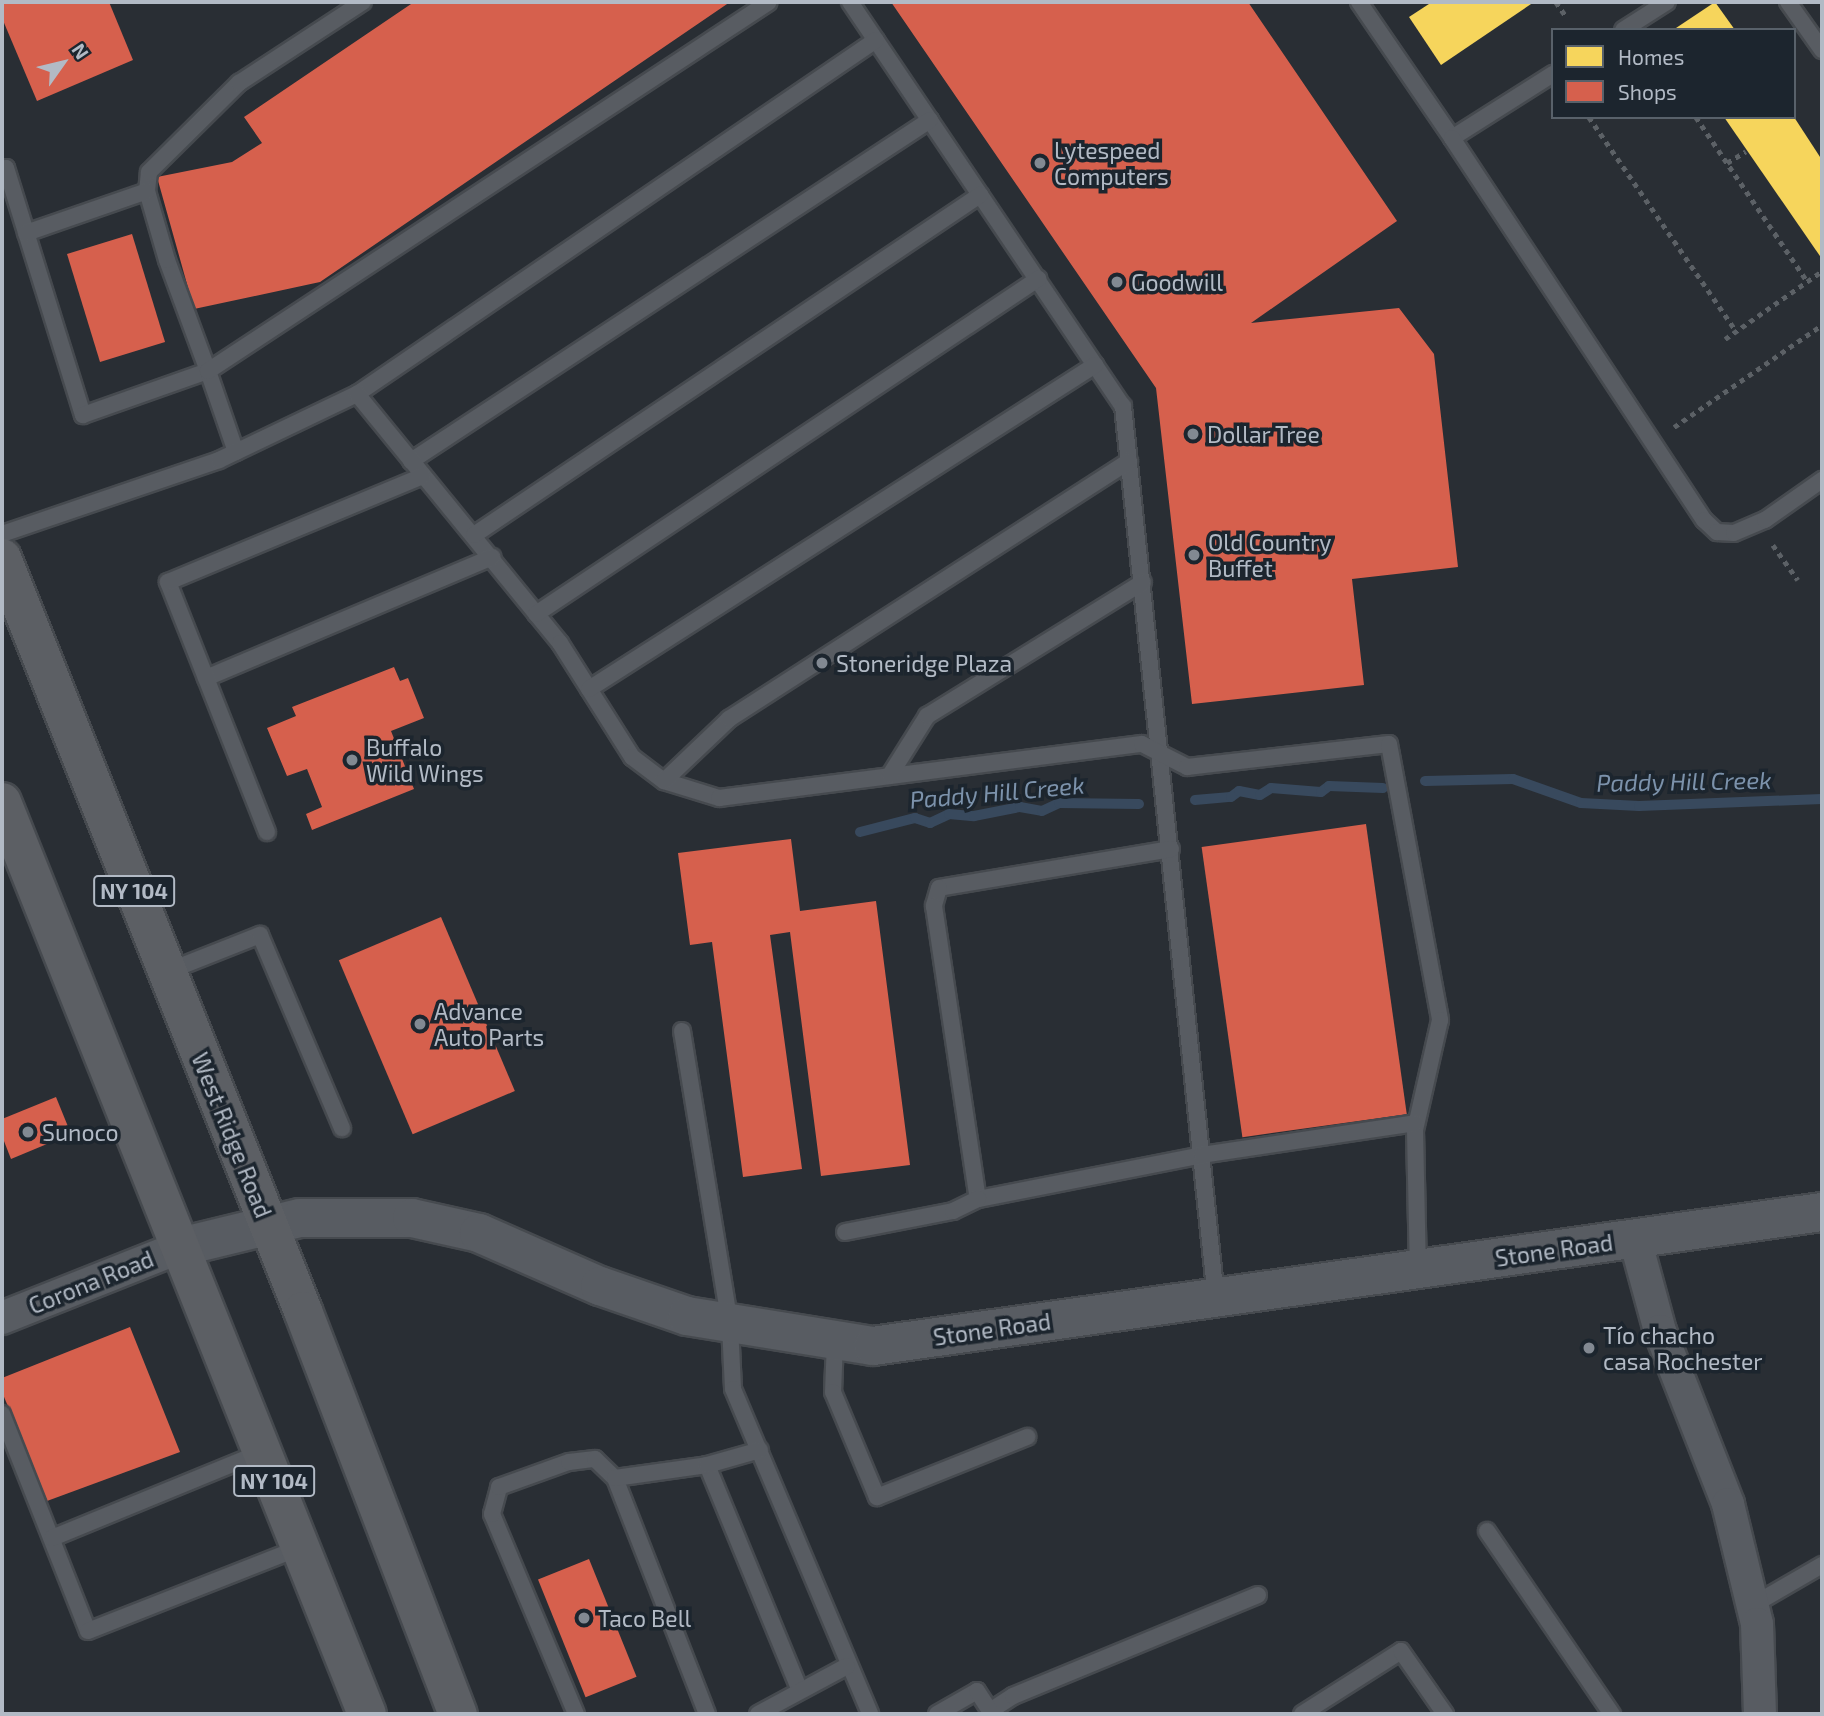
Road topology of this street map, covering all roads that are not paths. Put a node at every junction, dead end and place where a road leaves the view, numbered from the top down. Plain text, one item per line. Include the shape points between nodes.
1 (363, 2) edge
2 (769, 2) edge
3 (850, 2) edge
4 (1359, 2) edge
5 (1667, 2) edge
6 (1787, 2) edge
7 (1626, 28) edge
8 (876, 40) junction
9 (1822, 50) edge
10 (1551, 75) edge
11 (930, 120) junction
12 (1452, 138) junction
13 (2, 171) edge
14 (147, 191) junction
15 (980, 195) junction
16 (26, 233) junction
17 (1038, 279) junction
18 (1095, 365) junction
19 (208, 371) junction
20 (357, 394) junction
21 (236, 452) junction
22 (411, 461) junction
23 (1129, 461) junction
24 (423, 475) junction
25 (1822, 480) edge
26 (2, 534) edge
27 (474, 535) junction
28 (493, 557) junction
29 (2, 558) edge
30 (1143, 582) junction
31 (536, 614) junction
32 (206, 678) junction
33 (589, 689) junction
34 (1162, 753) junction
35 (890, 775) junction
36 (664, 781) junction
37 (2, 802) edge
38 (267, 832) dead end
39 (1171, 849) junction
40 (166, 972) junction
41 (682, 1031) dead end
42 (1416, 1123) junction
43 (342, 1128) dead end
44 (1202, 1155) junction
45 (978, 1199) junction
46 (1822, 1212) edge
47 (268, 1223) junction
48 (845, 1232) dead end
49 (1635, 1239) junction
50 (180, 1247) junction
51 (1418, 1269) junction
52 (1216, 1298) junction
53 (2, 1318) edge
54 (730, 1325) junction
55 (835, 1341) junction
56 (2, 1414) edge
57 (1027, 1437) dead end
58 (760, 1450) junction
59 (262, 1452) junction
60 (707, 1465) junction
61 (615, 1478) junction
62 (1487, 1531) dead end
63 (52, 1538) junction
64 (300, 1547) junction
65 (1822, 1565) edge
66 (1258, 1595) dead end
67 (1753, 1605) junction
68 (847, 1665) junction
69 (800, 1691) junction
70 (991, 1713) edge
71 (367, 1714) edge
72 (458, 1714) edge
73 (576, 1714) edge
74 (707, 1714) edge
75 (758, 1714) edge
76 (870, 1714) edge
77 (937, 1714) edge
78 (1302, 1714) edge
79 (1445, 1714) edge
80 (1612, 1714) edge
81 (1760, 1714) edge

1 - 14 lane via 239,83 149,172
2 - 19 lane
3 - 8 lane
4 - 12 lane
5 - 7 lane
6 - 9 lane
8 - 11 lane
8 - 20 lane
10 - 12 lane
11 - 15 lane
11 - 22 lane
12 - 25 lane via 1704,520 1717,532 1734,533 1765,520
13 - 16 lane via 6,168
14 - 16 lane
14 - 19 lane
15 - 17 lane
15 - 27 lane
16 - 19 lane via 82,415
17 - 18 lane
17 - 31 lane
18 - 23 lane via 1123,406
18 - 33 lane
19 - 21 lane
20 - 21 lane
20 - 22 lane
21 - 26 lane
22 - 24 lane
23 - 30 lane
23 - 36 lane via 729,719
24 - 27 lane
24 - 32 lane via 168,582
27 - 28 lane
28 - 31 lane
28 - 32 lane
29 - 40 highway, West Ridge Road / NY 104
30 - 34 lane
30 - 35 lane via 928,716
31 - 33 lane
32 - 38 lane
33 - 36 lane via 632,757
34 - 35 lane via 1142,744
34 - 39 lane
34 - 42 lane via 1187,767 1389,744 1440,1020
35 - 36 lane via 719,799
37 - 50 highway, NY 104
39 - 44 lane
39 - 45 lane via 939,888 934,906
40 - 43 lane via 260,935
40 - 47 highway, West Ridge Road / NY 104
41 - 54 lane
42 - 44 lane
42 - 51 lane
44 - 45 lane
44 - 52 lane
45 - 48 lane via 953,1211
46 - 49 street, Stone Road
47 - 50 street, Stone Road
47 - 54 street, Stone Road via 376,1215 443,1224 514,1246 644,1303
47 - 72 highway, West Ridge Road / NY 104
49 - 51 street, Stone Road
49 - 67 street via 1660,1331 1728,1504
50 - 53 street, Corona Road
50 - 59 highway, NY 104
51 - 52 street, Stone Road
52 - 55 street, Stone Road via 873,1346
54 - 55 street, Stone Road
54 - 58 lane via 733,1389
55 - 57 lane via 833,1392 877,1497
56 - 63 lane
58 - 60 lane
58 - 68 lane
59 - 63 lane
59 - 64 highway, NY 104
60 - 61 lane
60 - 69 lane
61 - 73 lane via 595,1459 569,1462 499,1487 492,1514
61 - 74 lane
62 - 80 lane
63 - 64 lane via 88,1630
64 - 71 highway, NY 104
65 - 67 lane
66 - 70 lane via 1013,1696
67 - 81 street
68 - 69 lane
68 - 76 lane
69 - 75 lane
70 - 77 lane via 976,1691
78 - 79 lane via 1401,1651

